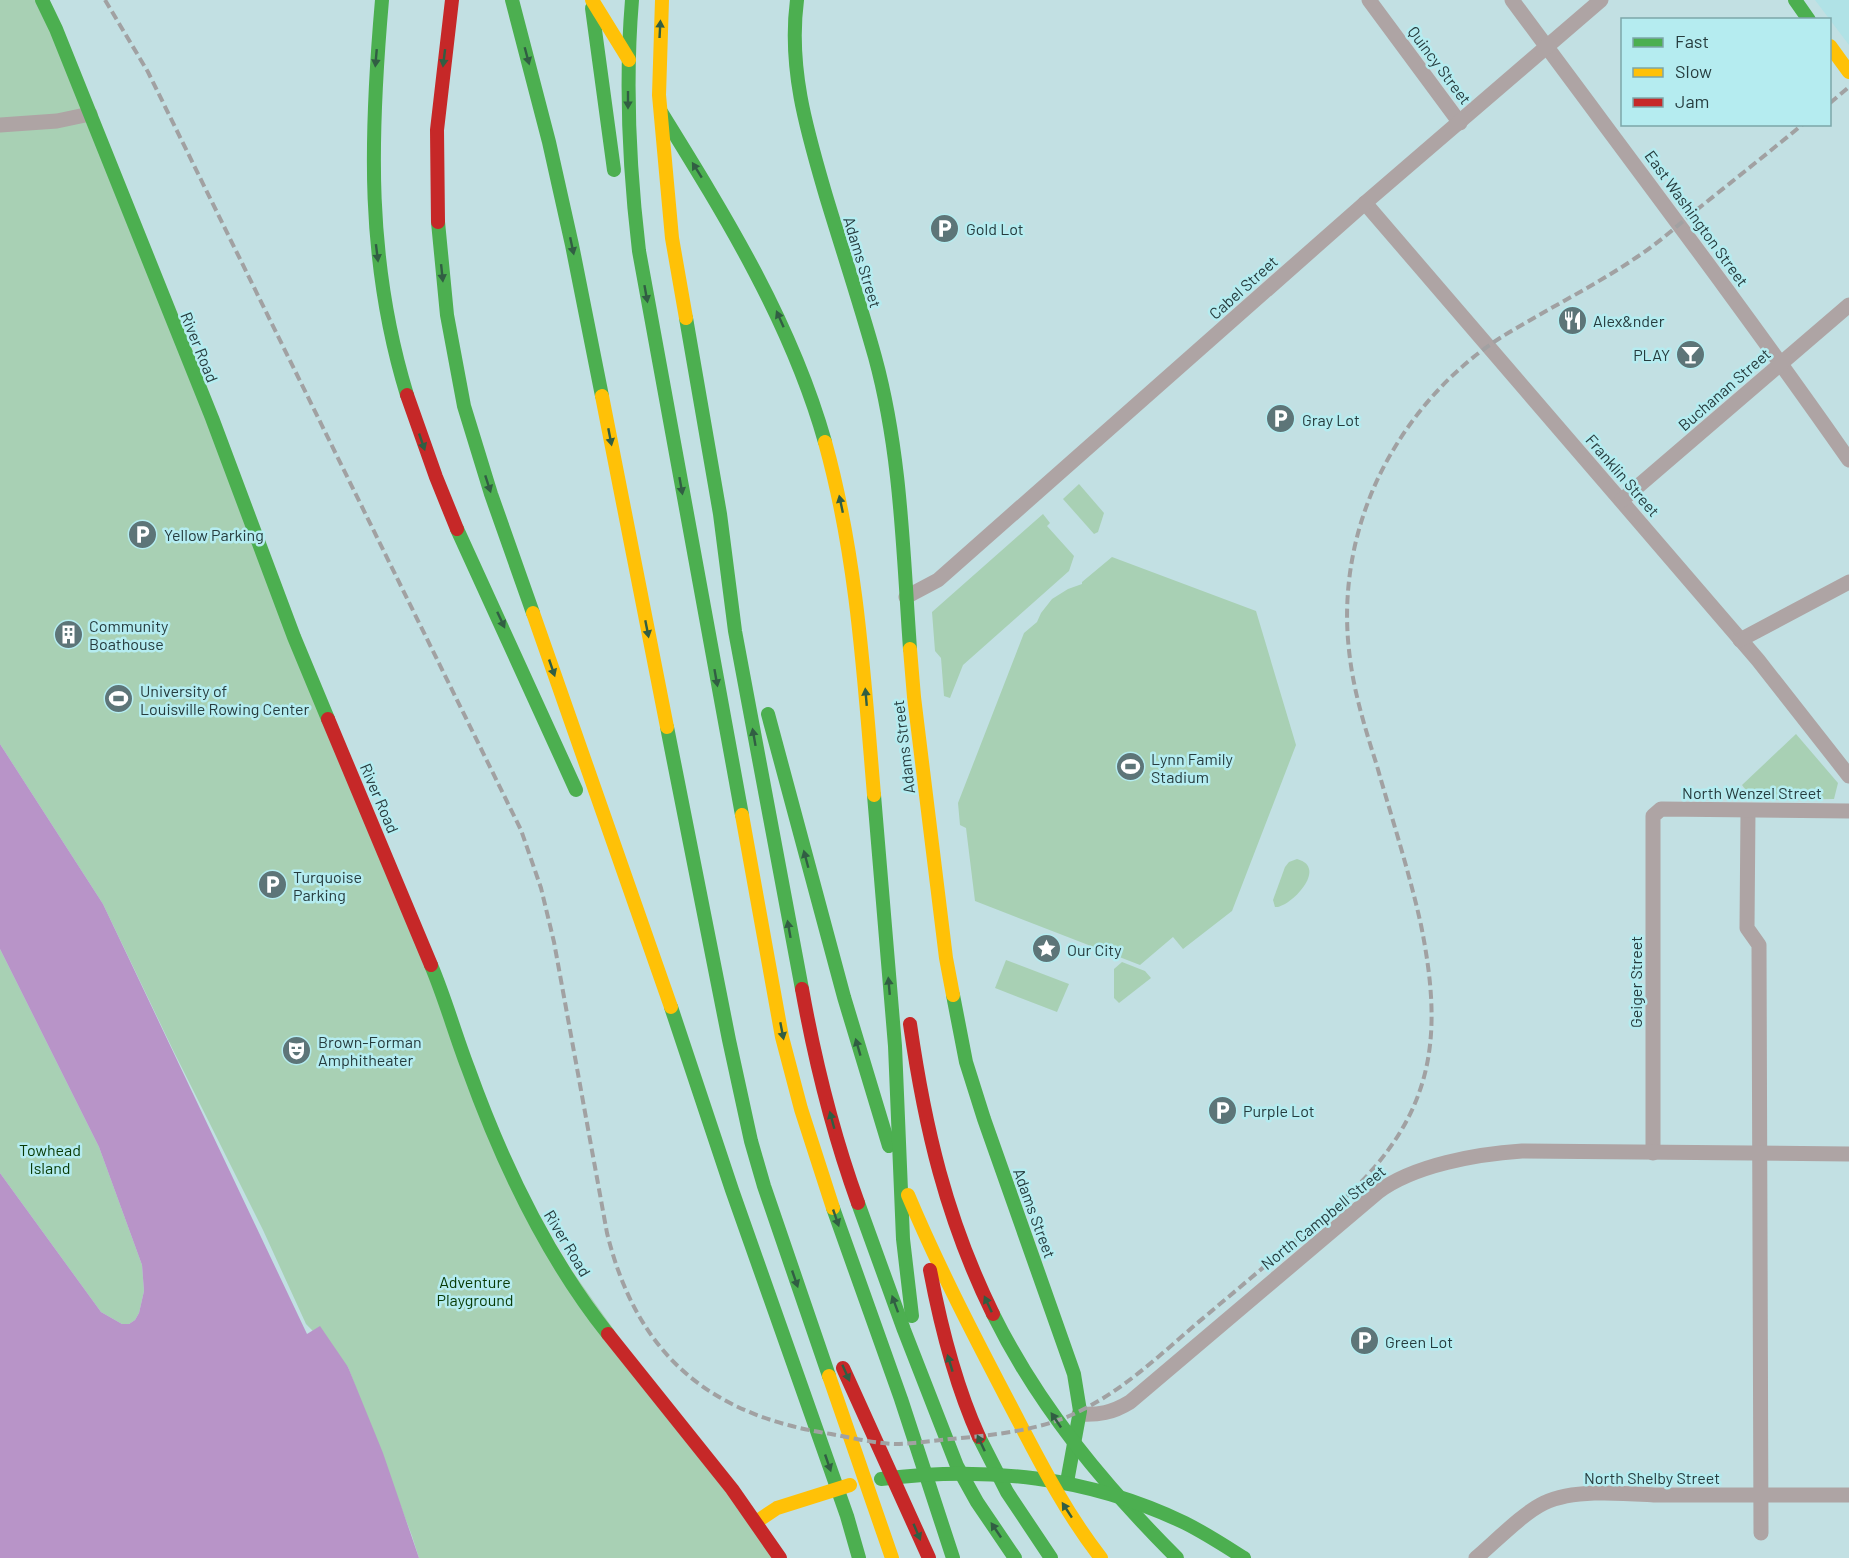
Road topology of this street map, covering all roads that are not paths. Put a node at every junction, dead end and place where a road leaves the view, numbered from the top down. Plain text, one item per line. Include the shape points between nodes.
1 (42, 0) edge
2 (382, 0) edge
3 (452, 0) edge
4 (512, 0) edge
5 (592, 0) edge
6 (632, 0) edge
7 (662, 0) edge
8 (797, 0) edge
9 (1369, 0) edge
10 (1512, 0) edge
11 (1602, 0) edge
12 (1795, 0) edge
13 (1808, 18) edge
14 (1831, 47) edge
15 (1547, 48) junction
16 (1849, 72) edge
17 (90, 114) junction
18 (1460, 123) junction
19 (0, 125) edge
20 (616, 188) dead end
21 (1365, 203) junction
22 (624, 242) dead end
23 (627, 264) dead end
24 (1849, 305) edge
25 (641, 339) dead end
26 (1781, 364) junction
27 (675, 457) junction
28 (1849, 460) edge
29 (1622, 500) junction
30 (720, 514) junction
31 (1849, 582) edge
32 (906, 597) junction
33 (749, 628) dead end
34 (1740, 640) junction
35 (765, 703) dead end
36 (871, 755) junction
37 (1849, 776) edge
38 (581, 801) dead end
39 (1748, 811) junction
40 (1849, 811) edge
41 (1656, 813) joint
42 (608, 868) dead end
43 (902, 962) dead end
44 (729, 1041) junction
45 (914, 1123) dead end
46 (1653, 1153) junction
47 (1761, 1153) junction
48 (1849, 1154) edge
49 (920, 1188) dead end
50 (732, 1190) junction
51 (828, 1331) dead end
52 (836, 1351) dead end
53 (915, 1359) junction
54 (1079, 1414) junction
55 (1067, 1482) junction
56 (1762, 1495) junction
57 (1849, 1495) edge
58 (940, 1502) junction
59 (956, 1520) dead end
60 (756, 1522) junction
61 (1761, 1533) dead end
62 (780, 1558) edge
63 (859, 1558) edge
64 (892, 1558) edge
65 (929, 1558) edge
66 (953, 1558) edge
67 (1015, 1558) edge
68 (1051, 1558) edge
69 (1101, 1558) edge
70 (1178, 1558) edge
71 (1244, 1558) edge
72 (1476, 1558) edge

1 - 17 main road, River Road
2 -> 38 main road via 373,87 372,201 384,303 399,369 438,484
3 -> 50 main road via 438,118 438,221 447,315 464,406
4 -> 44 main road via 572,245
5 - 20 main road
36 -> 5 main road via 852,566 841,502 818,418 790,341 728,220
6 -> 27 main road via 628,127 633,204
30 -> 7 main road via 669,215 658,95
8 - 32 main road, Adams Street via 793,34 798,91 882,385 896,460
9 - 18 street, Quincy Street
10 - 15 street, East Washington Street
11 - 15 street, Cabel Street
12 - 13 main road
14 - 16 main road
15 - 18 street, Cabel Street
15 - 26 street, East Washington Street
17 - 19 street
17 - 60 main road, River Road via 212,418 290,626 437,980 507,1166 550,1248 605,1330
18 - 21 street, Cabel Street
21 - 29 street, Franklin Street
21 - 32 street, Cabel Street via 939,580
22 - 23 main road
24 - 26 street, Buchanan Street
25 - 27 main road
26 - 28 street, East Washington Street
26 - 29 street, Buchanan Street
27 -> 58 main road via 791,1072 822,1178
29 - 34 street, Franklin Street
30 - 33 main road
53 -> 30 main road via 849,1177 812,1043 735,631
31 - 34 street
32 - 54 main road, Adams Street via 914,697 954,1008 984,1119 1069,1359
34 - 37 street, Franklin Street
69 -> 35 main road via 1060,1500 921,1230 888,1141 844,997
36 - 43 main road
53 -> 36 main road via 902,1228 895,1048
39 - 40 street, North Wenzel Street
39 - 41 street, North Wenzel Street
39 - 47 street via 1747,927 1759,945
41 - 46 street, Geiger Street
42 - 50 main road
44 - 51 main road via 790,1233
44 -> 64 main road via 764,1186
70 -> 45 main road via 1126,1507 1061,1428 1015,1356 979,1284 939,1176 906,1003
46 - 47 street, North Campbell Street
46 - 54 street, North Campbell Street via 1503,1152 1398,1179 1374,1195 1130,1402 1111,1412
47 - 48 street, North Campbell Street
47 - 56 street
68 -> 49 main road via 1028,1528 984,1449 950,1362 939,1323
50 -> 63 main road
52 -> 65 main road
67 -> 53 main road via 957,1466
54 - 55 main road, Adams Street
55 - 60 main road via 999,1474 888,1478 835,1489 777,1508
55 - 71 main road via 1147,1506
56 - 57 street, North Shelby Street
56 - 61 street
56 - 72 street, North Shelby Street via 1616,1493 1564,1498 1542,1504
58 - 59 main road
58 - 66 main road
60 - 62 main road, River Road

